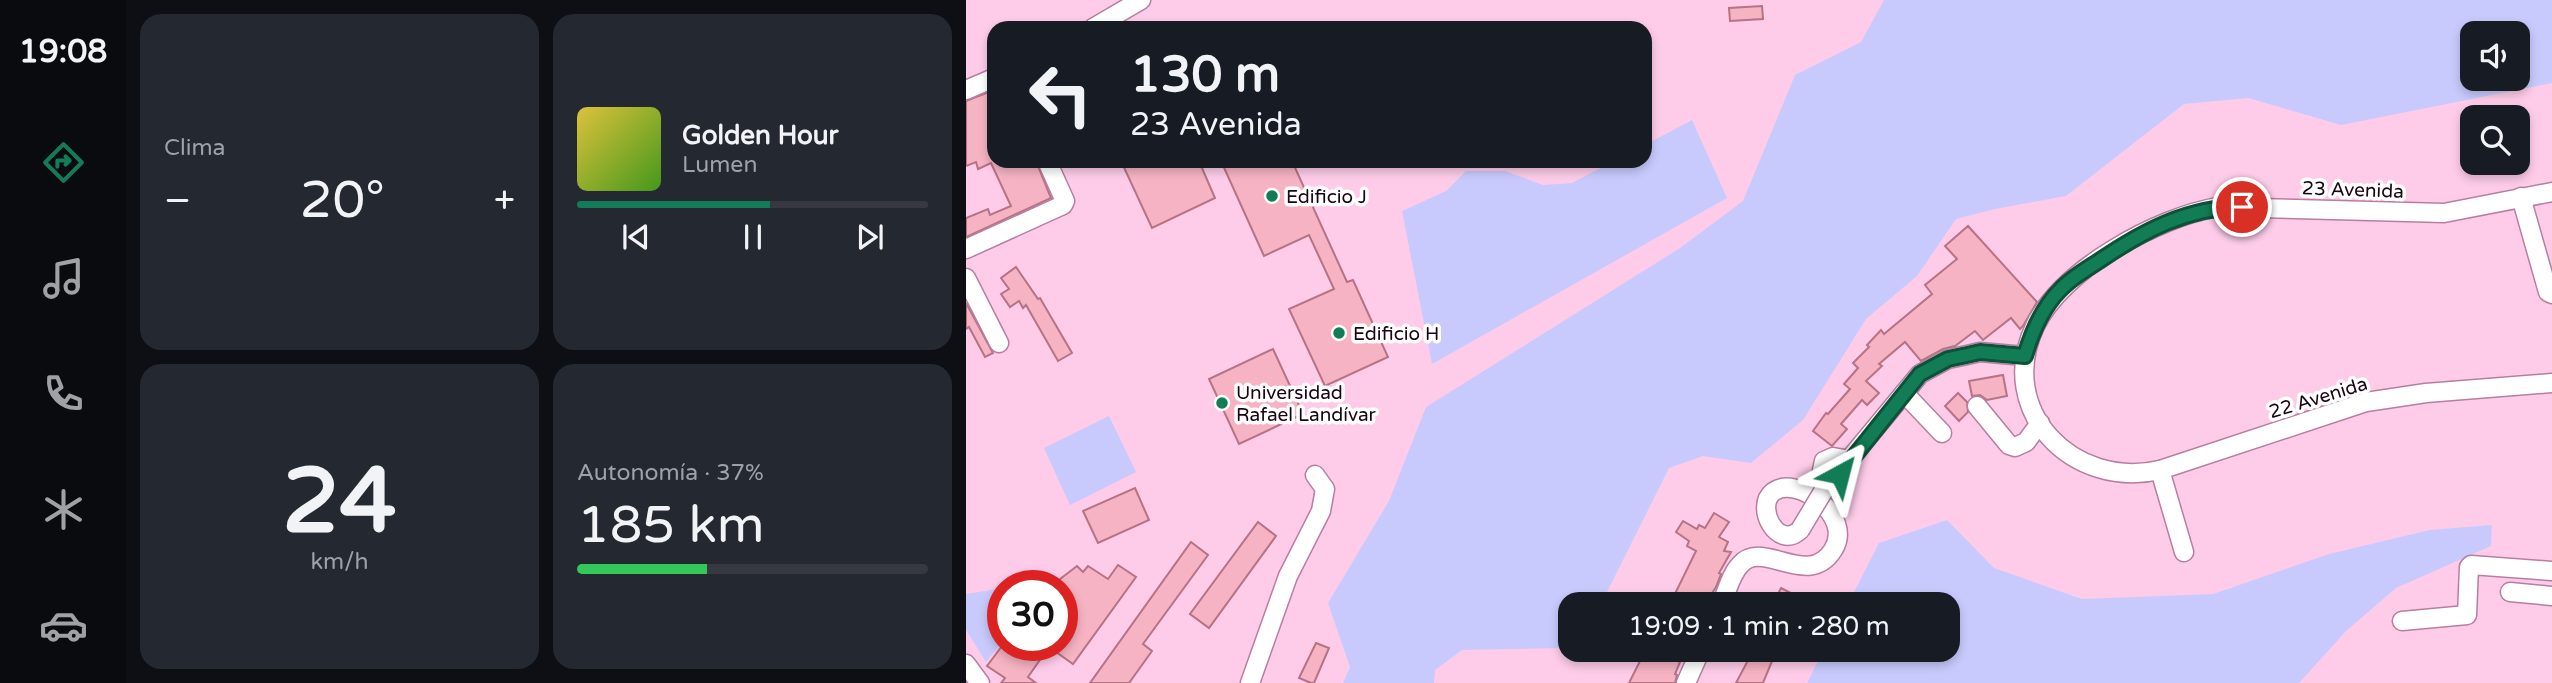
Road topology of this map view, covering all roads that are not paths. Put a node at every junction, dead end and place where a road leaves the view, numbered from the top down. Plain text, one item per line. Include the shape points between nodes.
1 (1141, 0) edge
2 (1105, 21) edge
3 (987, 81) edge
4 (966, 90) edge
5 (1049, 168) edge
6 (2552, 192) edge
7 (2521, 198) junction
8 (966, 249) edge
9 (966, 278) edge
10 (2552, 294) edge
11 (999, 343) dead end
12 (2025, 356) junction
13 (2552, 383) edge
14 (1904, 393) junction
15 (1977, 407) dead end
16 (2040, 423) junction
17 (1942, 433) dead end
18 (2152, 471) junction
19 (1315, 475) dead end
20 (1817, 502) edge
21 (1817, 502) edge
22 (1817, 502) edge
23 (1817, 502) edge
24 (2184, 552) dead end
25 (2552, 571) edge
26 (1726, 592) edge
27 (2510, 592) dead end
28 (2552, 596) edge
29 (2402, 621) dead end
30 (1695, 662) edge
31 (966, 664) edge
32 (980, 683) edge
33 (1250, 683) edge
34 (1686, 683) edge

1 - 2 street
3 - 4 street
5 - 8 street via 1063,205
6 - 7 street, 23 Avenida
7 - 10 street
7 - 12 street, 23 Avenida via 2444,213 2242,207 2201,210 2129,240 2059,290 2038,321
9 - 11 street
12 - 14 street via 1980,352 1948,359 1920,374
12 - 16 street, 22 Avenida via 2027,391
13 - 18 street, 22 Avenida via 2366,402
14 - 17 street
14 - 20 street, bridge
15 - 16 street via 2015,447 2026,442
16 - 18 street, 22 Avenida via 2062,450 2092,468
18 - 24 street
19 - 33 street via 1325,489 1321,511 1288,576
21 - 22 street, bridge via 1800,530 1788,536 1772,527 1766,508 1772,492 1797,489
23 - 26 street, bridge via 1829,509 1838,524 1836,547 1827,558 1801,567 1760,557 1745,560
25 - 29 street via 2471,565 2467,615
27 - 28 street
30 - 34 street
31 - 32 street

